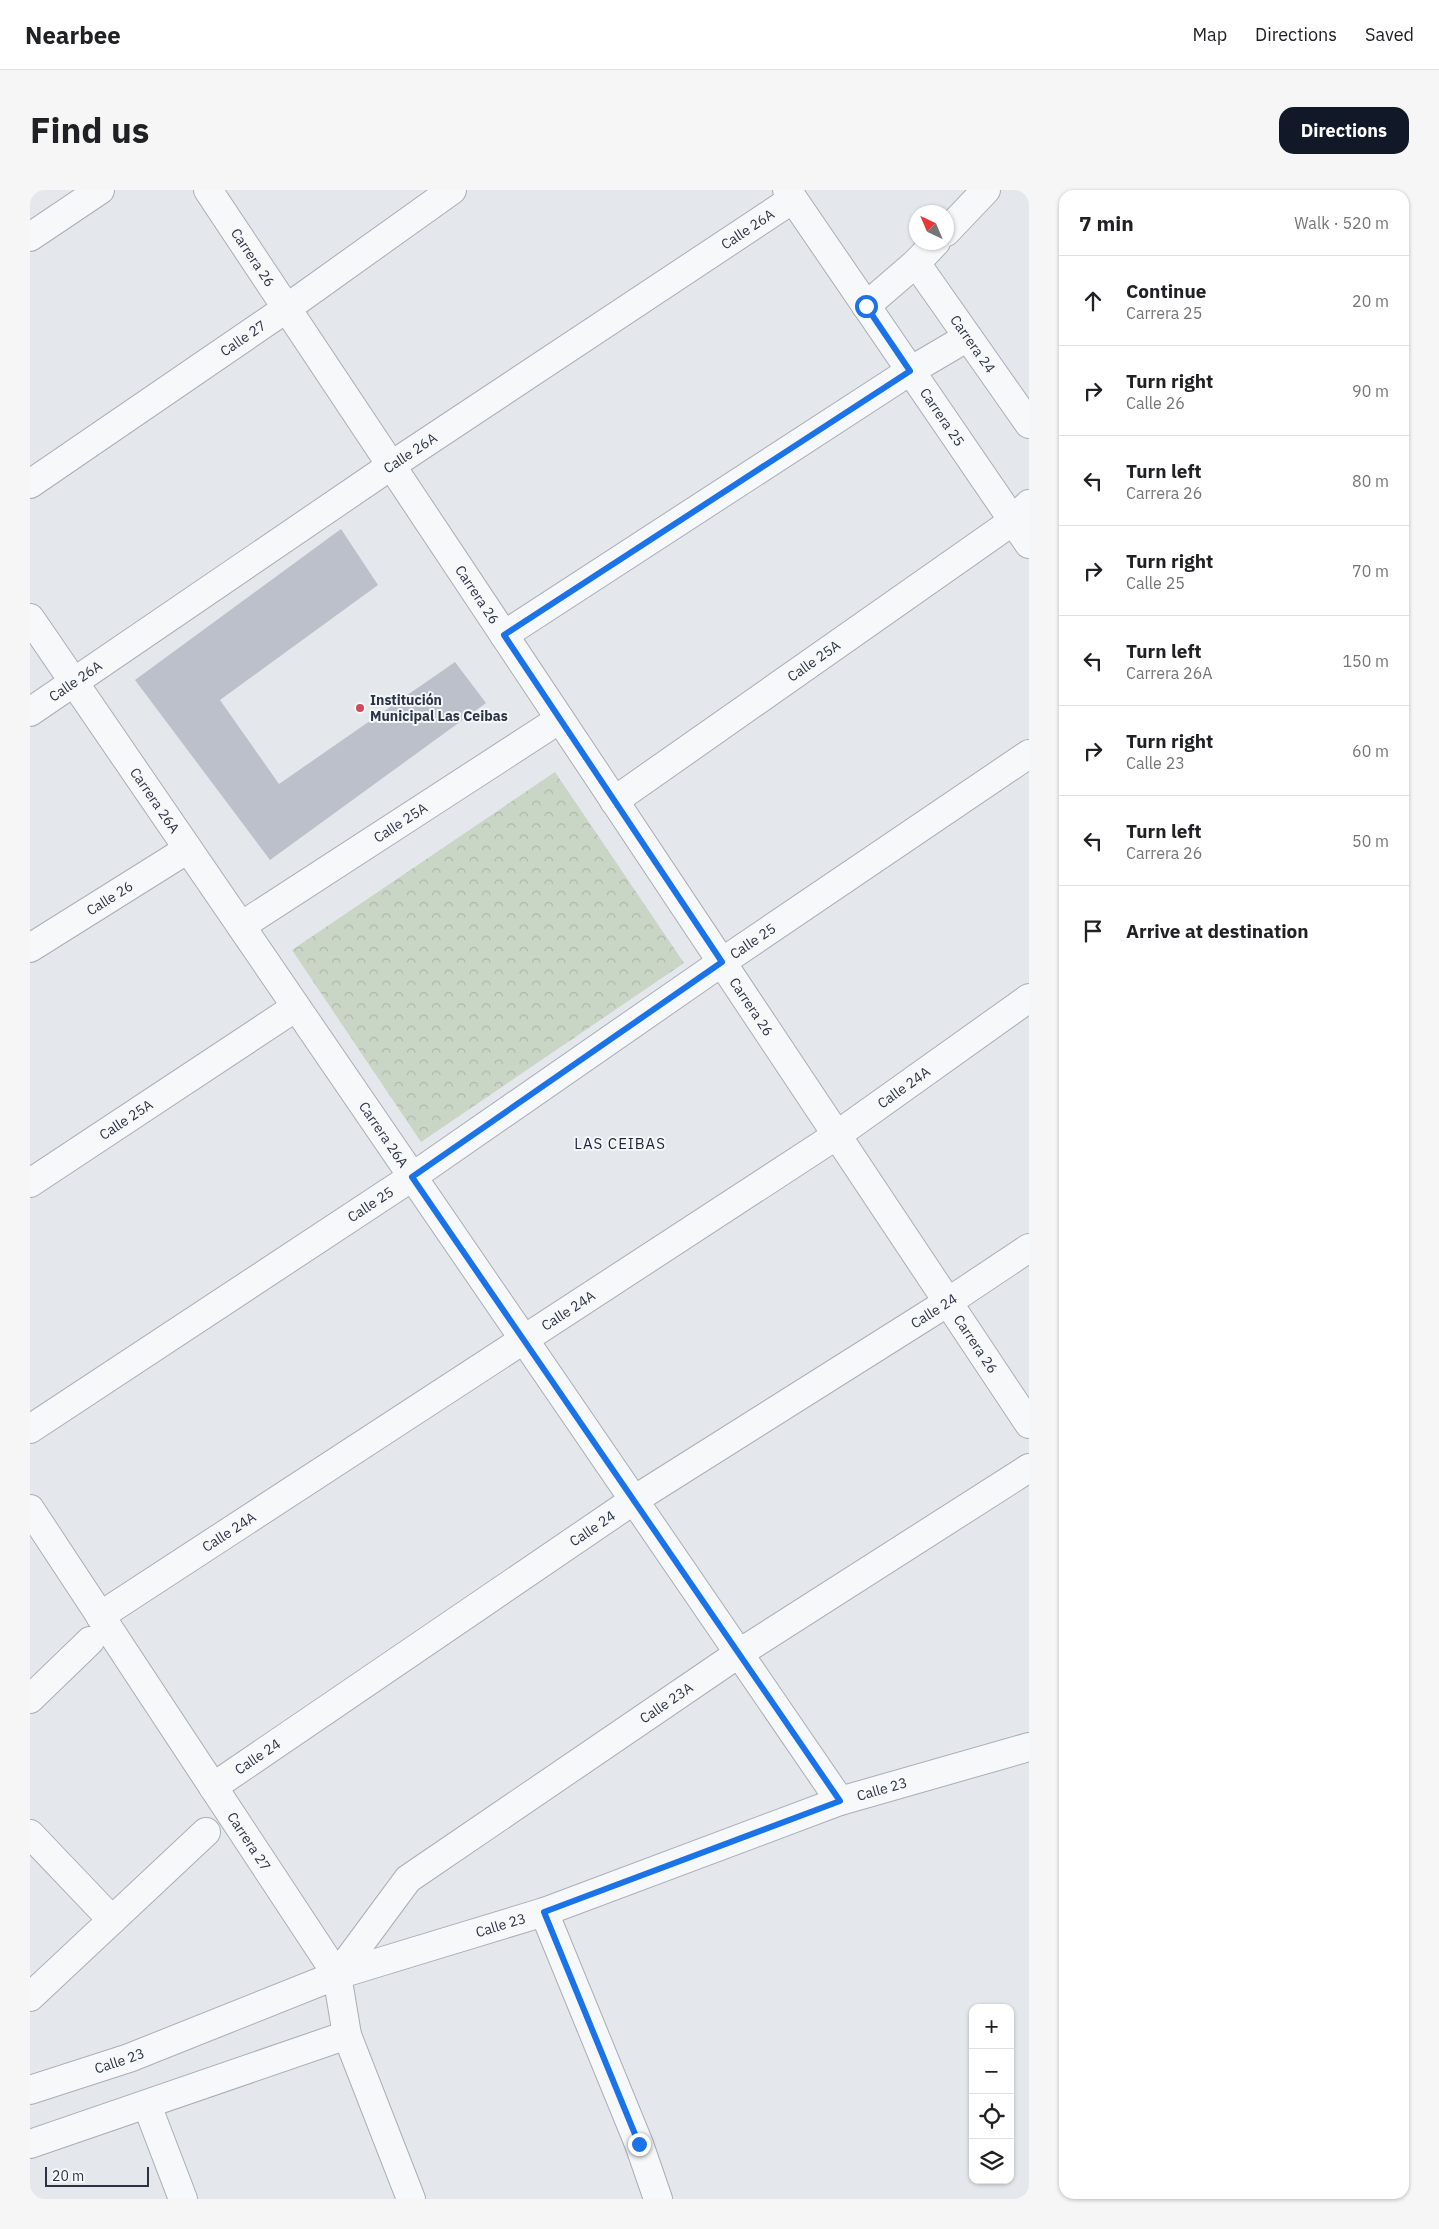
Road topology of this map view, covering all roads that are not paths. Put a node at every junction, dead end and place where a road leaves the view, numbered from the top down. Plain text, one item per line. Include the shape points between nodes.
1 (100, 190) edge
2 (208, 190) edge
3 (452, 190) edge
4 (986, 190) edge
5 (790, 194) edge
6 (954, 224) edge
7 (30, 237) edge
8 (929, 250) edge
9 (916, 264) junction
10 (866, 306) junction
11 (287, 308) junction
12 (968, 337) junction
13 (910, 371) junction
14 (1029, 424) edge
15 (392, 465) junction
16 (30, 484) edge
17 (1021, 512) edge
18 (1029, 544) edge
19 (30, 618) edge
20 (504, 635) junction
21 (74, 684) junction
22 (30, 712) edge
23 (560, 719) junction
24 (1029, 754) edge
25 (614, 801) junction
26 (188, 849) junction
27 (241, 926) junction
28 (30, 948) edge
29 (722, 962) junction
30 (1029, 998) edge
31 (296, 1007) junction
32 (837, 1135) junction
33 (412, 1177) junction
34 (30, 1183) edge
35 (1029, 1248) edge
36 (948, 1302) junction
37 (524, 1340) junction
38 (1029, 1424) edge
39 (30, 1428) edge
40 (1029, 1468) edge
41 (634, 1500) junction
42 (30, 1509) edge
43 (100, 1616) junction
44 (90, 1642) dead end
45 (738, 1654) junction
46 (30, 1699) edge
47 (1029, 1747) edge
48 (213, 1788) junction
49 (840, 1801) junction
50 (206, 1832) dead end
51 (30, 1834) edge
52 (544, 1912) junction
53 (112, 1920) junction
54 (337, 1975) junction
55 (30, 1997) edge
56 (347, 2035) junction
57 (30, 2090) edge
58 (148, 2105) junction
59 (30, 2144) edge
60 (183, 2199) edge
61 (411, 2199) edge
62 (658, 2199) edge

1 - 7 street
2 - 11 street, Carrera 26
3 - 11 street, Calle 27
4 - 6 street
5 - 10 street, Carrera 25
5 - 15 street, Calle 26A
8 - 9 street
9 - 10 street
9 - 12 street, Carrera 24
10 - 13 street, Carrera 25
11 - 15 street, Carrera 26
11 - 16 street, Calle 27
12 - 13 street
12 - 14 street, Carrera 24
13 - 17 street, Carrera 25
13 - 20 street
15 - 20 street, Carrera 26
15 - 21 street, Calle 26A
17 - 18 street, Carrera 25
17 - 25 street, Calle 25A
19 - 21 street, Carrera 26A
20 - 23 street, Carrera 26
21 - 22 street, Calle 26A
21 - 26 street, Carrera 26A
23 - 25 street, Carrera 26
23 - 27 street, Calle 25A
24 - 29 street, Calle 25
25 - 29 street, Carrera 26
26 - 27 street, Carrera 26A
26 - 28 street, Calle 26
27 - 31 street, Carrera 26A
29 - 32 street, Carrera 26
29 - 33 street, Calle 25
30 - 32 street, Calle 24A
31 - 33 street, Carrera 26A
31 - 34 street, Calle 25A
32 - 36 street, Carrera 26
32 - 37 street, Calle 24A
33 - 37 street, Carrera 26A
33 - 39 street, Calle 25
35 - 36 street, Calle 24
36 - 38 street, Carrera 26
36 - 41 street, Calle 24
37 - 41 street, Carrera 26A
37 - 43 street, Calle 24A
40 - 45 street, Calle 23A
41 - 45 street, Carrera 26A
41 - 48 street, Calle 24
42 - 43 street, Carrera 27
43 - 48 street, Carrera 27
44 - 46 street
45 - 49 street, Carrera 26A
45 - 54 street, Calle 23A via 408,1880
47 - 49 street, Calle 23
48 - 54 street, Carrera 27
49 - 52 street, Calle 23
50 - 53 street
51 - 53 street
52 - 54 street, Calle 23
52 - 62 street via 639,2144
53 - 55 street
54 - 56 street, Carrera 27
54 - 57 street, Calle 23 via 129,2058
56 - 58 street
56 - 61 street, Carrera 27
58 - 59 street
58 - 60 street

